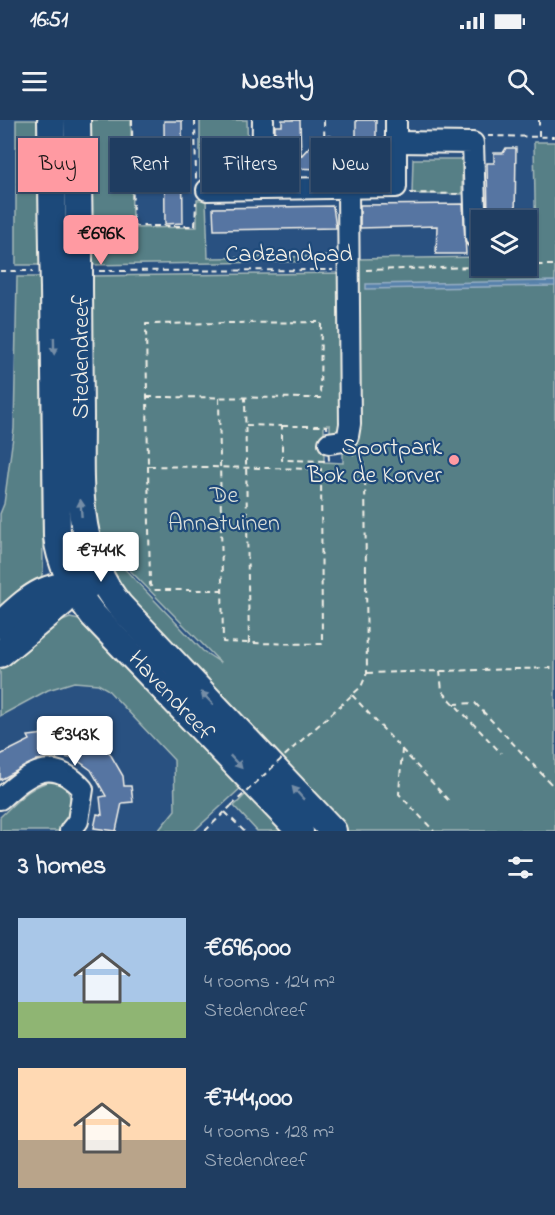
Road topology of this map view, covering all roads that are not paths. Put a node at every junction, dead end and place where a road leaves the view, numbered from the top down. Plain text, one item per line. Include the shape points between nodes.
1 (51, 120) edge
2 (77, 120) edge
3 (263, 120) edge
4 (396, 120) edge
5 (263, 138) edge
6 (396, 142) junction
7 (390, 188) edge
8 (199, 190) road end
9 (202, 190) edge
10 (348, 192) edge
11 (476, 210) edge
12 (329, 443) road end
13 (58, 550) junction
14 (91, 557) junction
15 (74, 585) junction
16 (44, 590) junction
17 (116, 601) junction
18 (93, 615) junction
19 (47, 617) junction
20 (0, 625) edge
21 (0, 654) edge
22 (0, 799) edge
23 (70, 831) edge
24 (300, 831) edge
25 (333, 831) edge

1 -> 13 main road, Stedendreef via 50,269
14 -> 2 main road, Stedendreef, bridge via 81,504 88,279 79,245
3 - 5 street
4 - 6 street
6 - 7 street via 396,188
6 - 11 street via 473,143
8 - 9 street
10 - 12 street via 348,436
13 - 15 main road, Havendreef
13 - 16 main road
14 - 15 main road
14 - 17 main road, Stedendreef
15 - 16 main road
15 - 17 main road
15 - 18 main road, Havendreef
15 - 19 main road via 63,603
16 - 20 main road
25 -> 17 main road, Havendreef
18 - 19 main road
18 -> 24 main road, Havendreef
19 - 21 main road
22 - 23 street via 36,771 55,769 71,776 83,789 78,821

